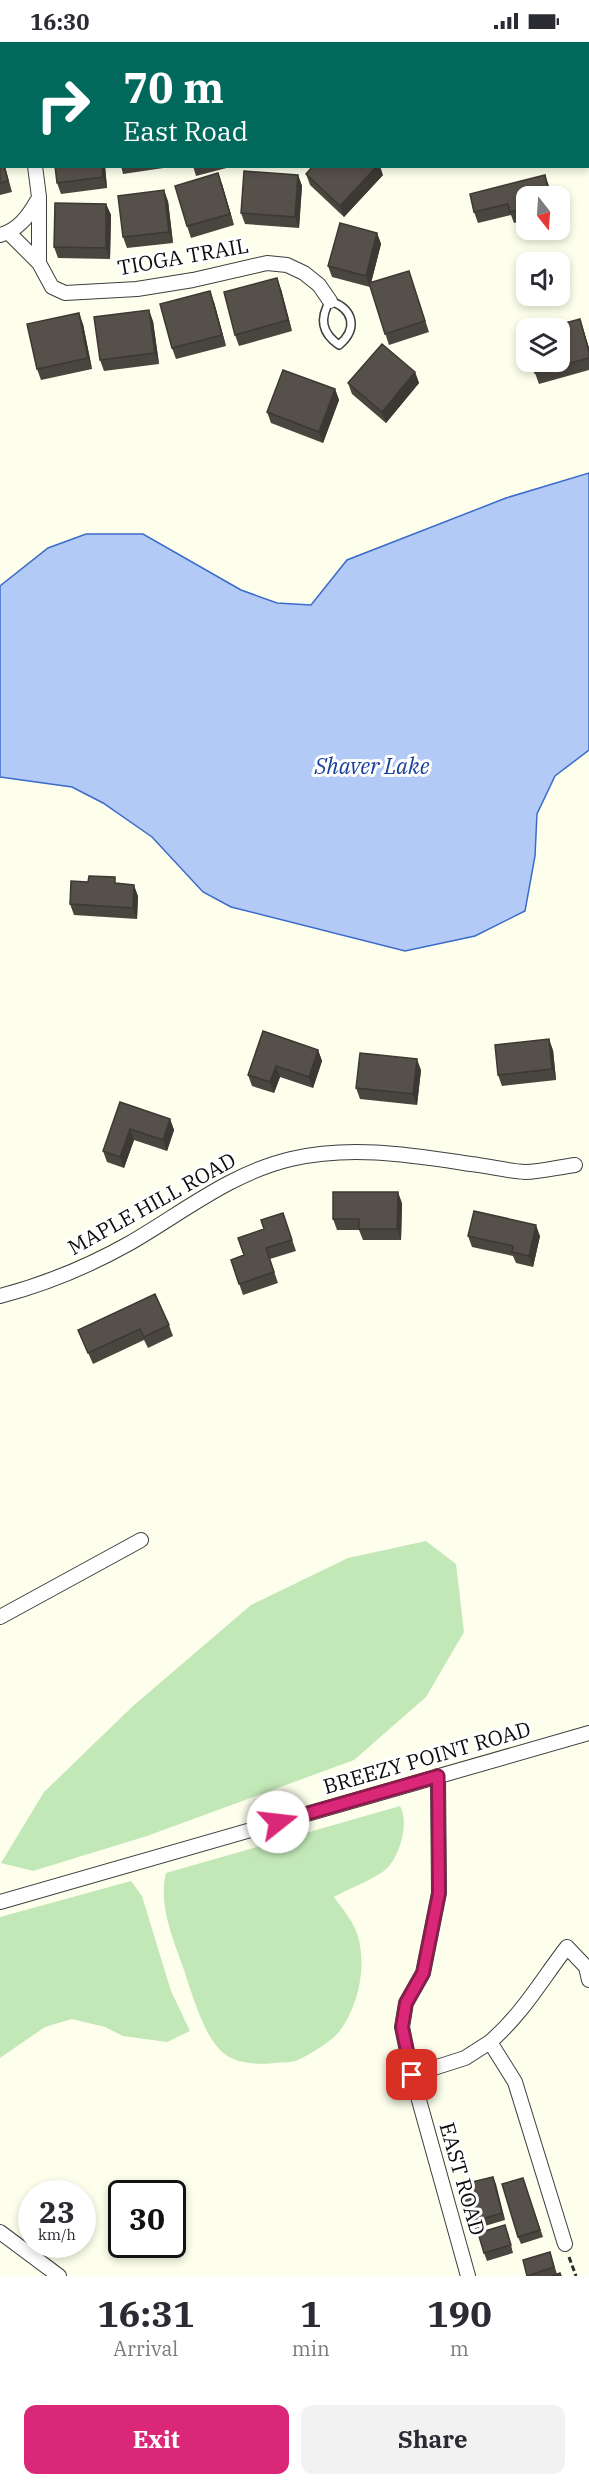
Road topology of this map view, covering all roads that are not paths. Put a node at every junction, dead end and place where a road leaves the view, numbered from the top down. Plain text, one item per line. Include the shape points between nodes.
1 (35, 168) edge
2 (39, 197) junction
3 (4, 234) edge
4 (39, 263) junction
5 (330, 301) junction
6 (575, 1165) dead end
7 (0, 1296) edge
8 (141, 1540) dead end
9 (0, 1617) edge
10 (589, 1733) edge
11 (438, 1776) junction
12 (0, 1902) edge
13 (589, 1980) edge
14 (490, 2042) junction
15 (412, 2075) junction
16 (0, 2232) edge
17 (565, 2244) road end
18 (58, 2276) edge
19 (468, 2276) edge

1 - 2 street
2 - 3 street via 23,222
2 - 4 street
3 - 4 street, TIOGA TRAIL
4 - 5 street, TIOGA TRAIL via 52,287 65,293 137,289 248,266 287,265 319,285
5 - 5 lane via 323,326 328,337 339,345 349,337 352,326 340,305
6 - 7 street, MAPLE HILL ROAD via 525,1172 377,1151 332,1152 289,1159 209,1194 86,1266
8 - 9 street
10 - 11 street, BREEZY POINT ROAD
11 - 12 street, BREEZY POINT ROAD
11 - 15 street, EAST ROAD via 439,1893 423,1973 406,2003 402,2027
13 - 14 street via 586,1967 567,1947 525,2007
14 - 15 street via 465,2058
14 - 17 street via 515,2082
15 - 19 street, EAST ROAD
16 - 18 street

